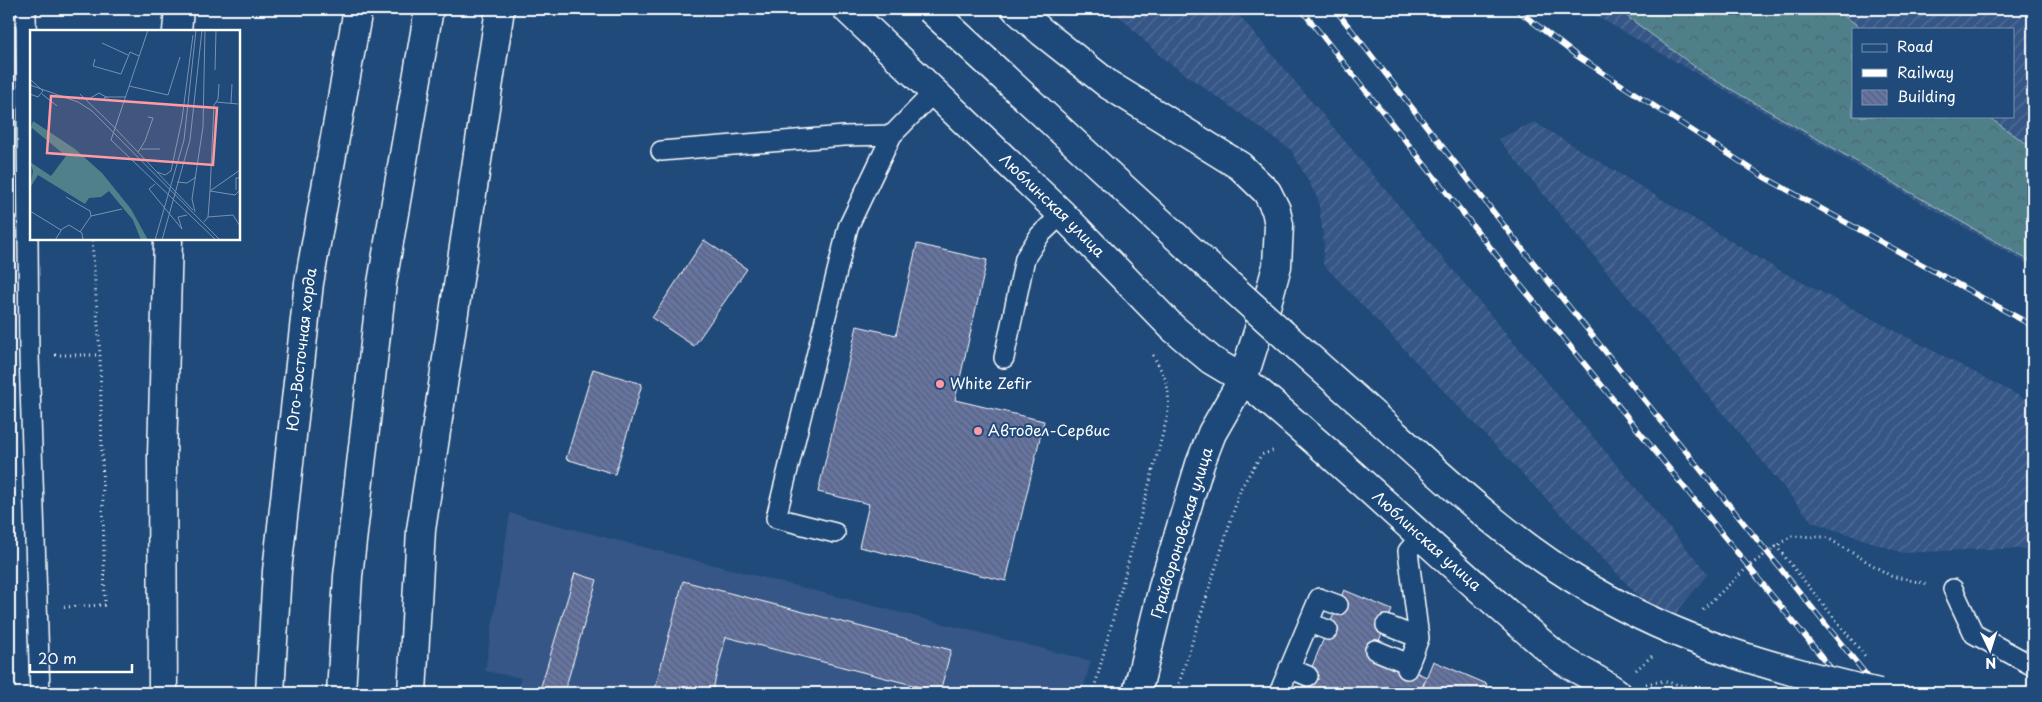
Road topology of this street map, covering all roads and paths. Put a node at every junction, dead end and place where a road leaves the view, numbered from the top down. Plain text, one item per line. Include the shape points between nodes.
1 (26, 9) edge
2 (179, 9) edge
3 (358, 9) edge
4 (429, 9) edge
5 (500, 9) edge
6 (809, 9) edge
7 (930, 9) edge
8 (1028, 12) edge
9 (817, 16) dead end
10 (856, 17) edge
11 (178, 30) edge
12 (935, 91) junction
13 (892, 135) junction
14 (661, 151) dead end
15 (1062, 214) junction
16 (92, 240) edge
17 (168, 240) edge
18 (1151, 352) dead end
19 (29, 355) junction
20 (100, 355) junction
21 (1004, 358) dead end
22 (1243, 378) junction
23 (1280, 450) dead end
24 (835, 533) dead end
25 (1421, 536) junction
26 (1776, 546) junction
27 (1749, 566) dead end
28 (1953, 589) joint
29 (1338, 605) dead end
30 (37, 608) junction
31 (1309, 623) junction
32 (1386, 625) dead end
33 (1328, 630) dead end
34 (1420, 638) junction
35 (1375, 650) dead end
36 (1870, 662) dead end
37 (2033, 666) edge
38 (1289, 668) junction
39 (1308, 676) dead end
40 (1607, 690) edge
41 (40, 693) edge
42 (163, 693) edge
43 (270, 693) edge
44 (341, 693) edge
45 (412, 693) edge
46 (1093, 693) edge
47 (1137, 693) edge
48 (1176, 693) edge
49 (1279, 693) edge
50 (1717, 693) edge
51 (1880, 693) edge

1 - 19 lane
2 - 11 main road
3 - 43 main road, Юго-Восточная хорда, bridge via 309,283 277,571
4 - 44 main road, bridge via 382,283 348,576
5 - 45 main road via 421,530
6 - 9 path
7 - 51 main road, bridge via 1310,358 1530,549 1588,588 1658,625 1708,646 1779,669
8 - 22 main road via 1109,85 1240,166 1267,192 1279,225 1276,266
10 - 12 main road, Люблинская улица
12 - 13 lane
12 - 15 main road, Люблинская улица
13 - 14 lane
13 - 24 lane via 848,227 776,518
15 - 21 lane via 1040,236 1025,258
15 - 22 main road, Люблинская улица via 1173,328 1211,360
16 - 20 path
17 - 42 main road via 162,456
18 - 46 path via 1166,379 1167,418
19 - 20 path
19 - 30 lane
20 - 30 path via 105,605
22 - 25 main road, Люблинская улица via 1311,435
22 - 47 main road, Грайвороновская улица via 1212,434 1200,464 1164,582
23 - 48 path via 1261,455 1241,488
25 - 34 lane via 1408,551
25 - 40 main road, Люблинская улица via 1555,655
26 - 27 path
26 - 28 path via 1791,536 1826,537 1890,576
26 - 36 path
28 - 37 lane via 1974,634
29 - 31 lane via 1319,598
30 - 41 lane
31 - 33 lane
31 - 38 lane
32 - 34 lane
34 - 35 lane via 1408,666
38 - 39 lane
38 - 49 lane
40 - 50 path via 1662,681

